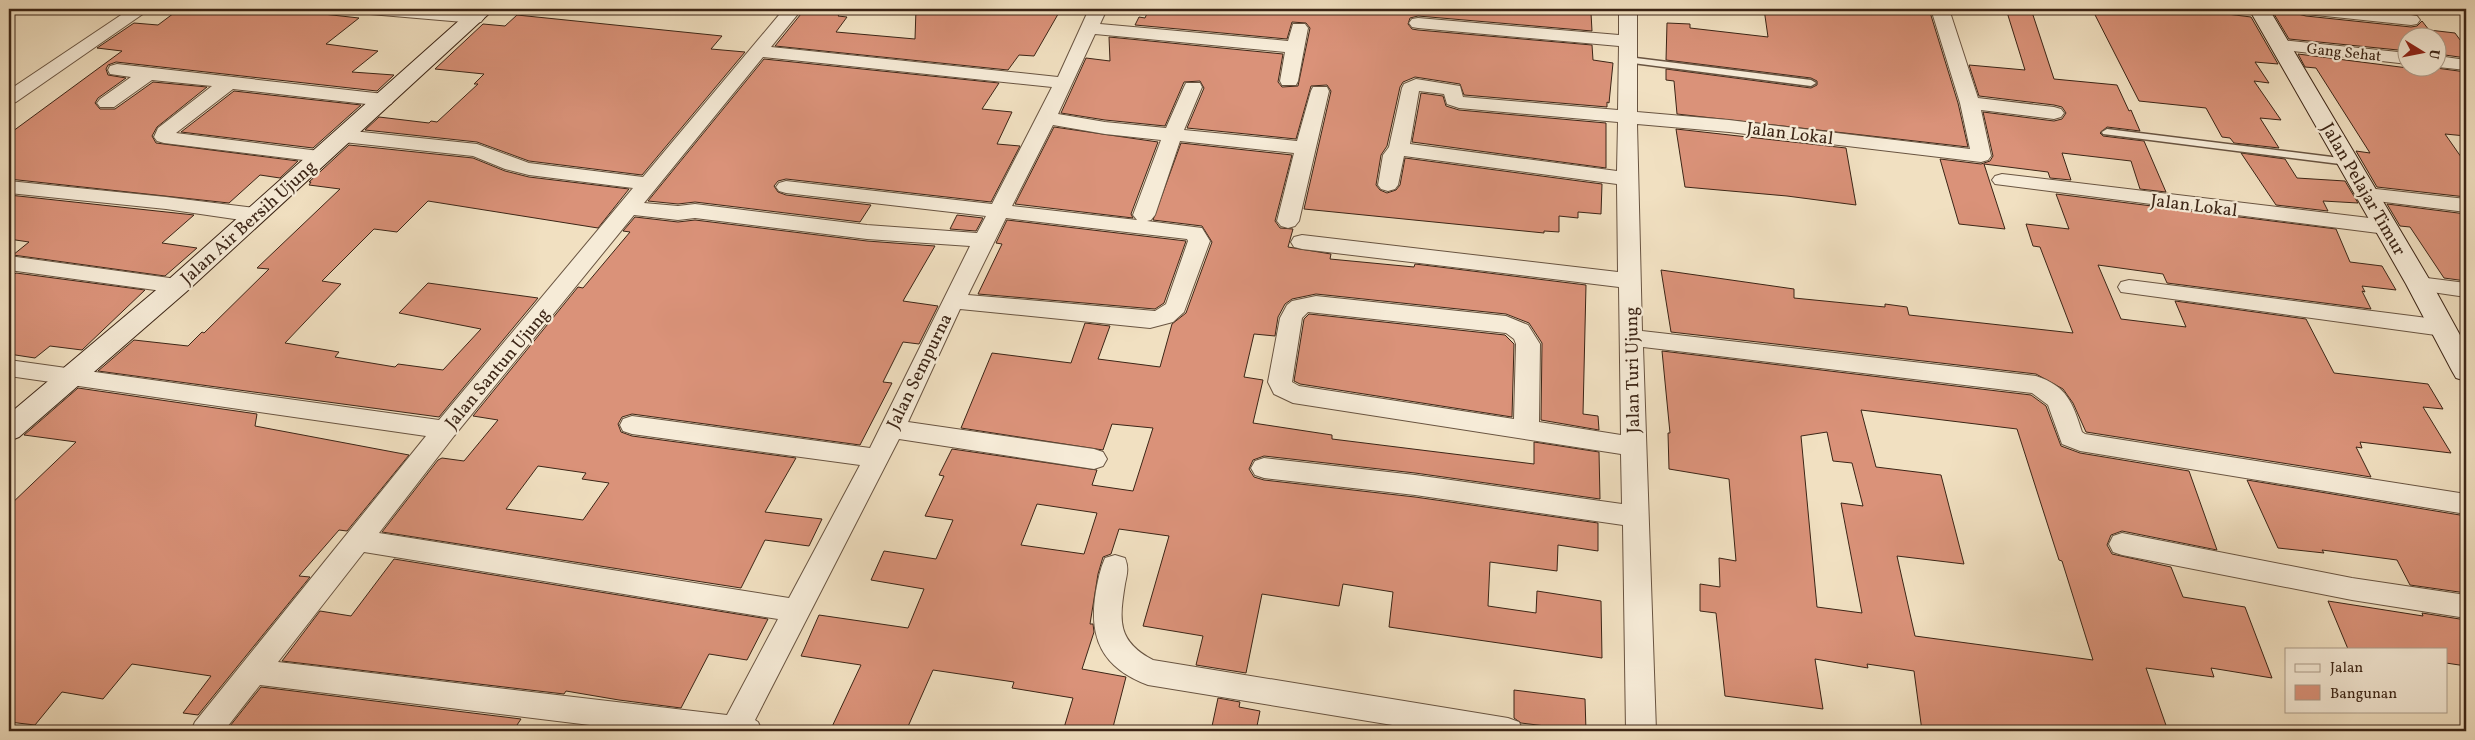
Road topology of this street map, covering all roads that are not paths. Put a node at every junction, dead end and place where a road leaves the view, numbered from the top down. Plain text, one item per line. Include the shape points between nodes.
1 (142, 9) edge
2 (370, 9) edge
3 (793, 9) edge
4 (1628, 9) edge
5 (1940, 9) edge
6 (2259, 9) edge
7 (2306, 9) edge
8 (479, 13) edge
9 (1094, 18) edge
10 (2411, 20) dead end
11 (1418, 22) dead end
12 (1299, 28) dead end
13 (2280, 45) junction
14 (1295, 47) junction
15 (759, 51) junction
16 (1628, 51) junction
17 (2398, 58) edge
18 (2448, 63) edge
19 (2466, 65) edge
20 (117, 70) dead end
21 (148, 74) junction
22 (1289, 81) dead end
23 (1811, 82) dead end
24 (228, 83) junction
25 (1064, 83) junction
26 (1193, 87) dead end
27 (1320, 91) dead end
28 (9, 98) edge
29 (384, 100) junction
30 (107, 103) dead end
31 (1970, 103) junction
32 (2054, 113) dead end
33 (1628, 117) junction
34 (1046, 118) junction
35 (2107, 132) dead end
36 (1173, 134) junction
37 (343, 136) junction
38 (1305, 148) junction
39 (1399, 149) junction
40 (320, 156) junction
41 (2348, 162) junction
42 (1627, 178) junction
43 (2002, 180) dead end
44 (648, 184) junction
45 (1388, 186) dead end
46 (9, 187) edge
47 (786, 187) dead end
48 (2367, 194) junction
49 (2466, 206) edge
50 (630, 208) junction
51 (998, 210) junction
52 (255, 215) junction
53 (1144, 215) dead end
54 (1288, 221) dead end
55 (2386, 227) junction
56 (983, 240) junction
57 (1302, 242) dead end
58 (9, 263) edge
59 (1631, 282) junction
60 (2419, 284) junction
61 (177, 286) junction
62 (2129, 288) dead end
63 (2466, 290) edge
64 (953, 301) junction
65 (2443, 328) junction
66 (1632, 338) junction
67 (9, 368) edge
68 (2466, 371) edge
69 (70, 377) junction
70 (632, 425) dead end
71 (892, 429) junction
72 (9, 430) edge
73 (445, 430) junction
74 (1526, 431) junction
75 (1633, 446) junction
76 (876, 458) junction
77 (1094, 459) dead end
78 (1264, 468) dead end
79 (2466, 504) edge
80 (1635, 516) junction
81 (357, 540) junction
82 (2122, 544) dead end
83 (1115, 566) dead end
84 (2466, 607) edge
85 (797, 611) junction
86 (254, 672) junction
87 (206, 731) edge
88 (739, 731) edge
89 (1508, 731) edge
90 (1641, 731) edge

1 - 28 street
2 - 8 street
3 - 15 street, Jalan Santun Ujung
4 - 16 street, Jalan Turi Ujung
5 - 31 street
6 - 13 street, Jalan Pelajar Timur
7 - 10 street
8 - 29 street, Jalan Air Bersih Ujung
9 - 14 street
9 - 25 street, Jalan Sempurna
11 - 16 street
12 - 14 street
13 - 17 street, Gang Sehat
13 - 41 street, Jalan Pelajar Timur
14 - 22 street
15 - 25 street
15 - 44 street, Jalan Santun Ujung
16 - 23 lane
16 - 33 street, Jalan Turi Ujung
18 - 19 street
20 - 21 street
21 - 24 street
21 - 30 street
24 - 29 street
24 - 40 street via 165,132 164,137
25 - 34 street, Jalan Sempurna
26 - 36 street
27 - 38 street
29 - 37 street, Jalan Air Bersih Ujung
31 - 32 street
31 - 33 street, Jalan Lokal via 1982,156
33 - 39 street, Jalan Lokal via 1459,102 1454,100 1453,90 1416,85 1409,94
33 - 42 street, Jalan Turi Ujung
34 - 36 street via 1105,128
34 - 51 street, Jalan Sempurna
35 - 41 lane
36 - 38 street
36 - 53 street
37 - 40 street, Jalan Air Bersih Ujung
37 - 44 street via 477,150 529,169
38 - 54 street
39 - 42 street
39 - 45 street via 1393,155
40 - 52 street, Jalan Air Bersih Ujung
41 - 48 street, Jalan Pelajar Timur
42 - 59 street, Jalan Turi Ujung
43 - 55 street, Jalan Lokal
44 - 50 street, Jalan Santun Ujung
46 - 52 street
47 - 51 street
48 - 49 street
48 - 55 street, Jalan Pelajar Timur
50 - 56 street via 678,213 695,211 867,232
50 - 73 street, Jalan Santun Ujung
51 - 56 street, Jalan Sempurna
51 - 64 street via 1194,233 1199,241 1176,307 1161,318 1150,320
52 - 61 street, Jalan Air Bersih Ujung
55 - 60 street, Jalan Pelajar Timur
56 - 64 street, Jalan Sempurna
57 - 59 street
58 - 61 street
59 - 66 street, Jalan Turi Ujung
60 - 63 street
60 - 65 street, Jalan Pelajar Timur
61 - 69 street, Jalan Air Bersih Ujung
62 - 65 street
64 - 71 street, Jalan Sempurna
65 - 68 street, Jalan Pelajar Timur
66 - 75 street, Jalan Turi Ujung
66 - 79 street via 2036,385 2057,397 2071,437 2080,442
67 - 69 street
69 - 72 street, Jalan Air Bersih Ujung
69 - 73 street
70 - 76 street
71 - 76 street, Jalan Sempurna
71 - 77 street
73 - 81 street, Jalan Santun Ujung
74 - 74 street via 1293,394 1280,382 1292,315 1301,304 1316,304 1506,324 1518,328 1526,336 1528,344
74 - 75 street
75 - 80 street, Jalan Turi Ujung
76 - 85 street, Jalan Sempurna
78 - 80 street via 1415,485
80 - 90 street, Jalan Turi Ujung
81 - 85 street
81 - 86 street, Jalan Santun Ujung
82 - 84 street via 2352,589
83 - 89 street via 1106,615 1110,635 1130,664 1148,672
85 - 88 street, Jalan Sempurna
86 - 87 street, Jalan Santun Ujung
86 - 88 street

